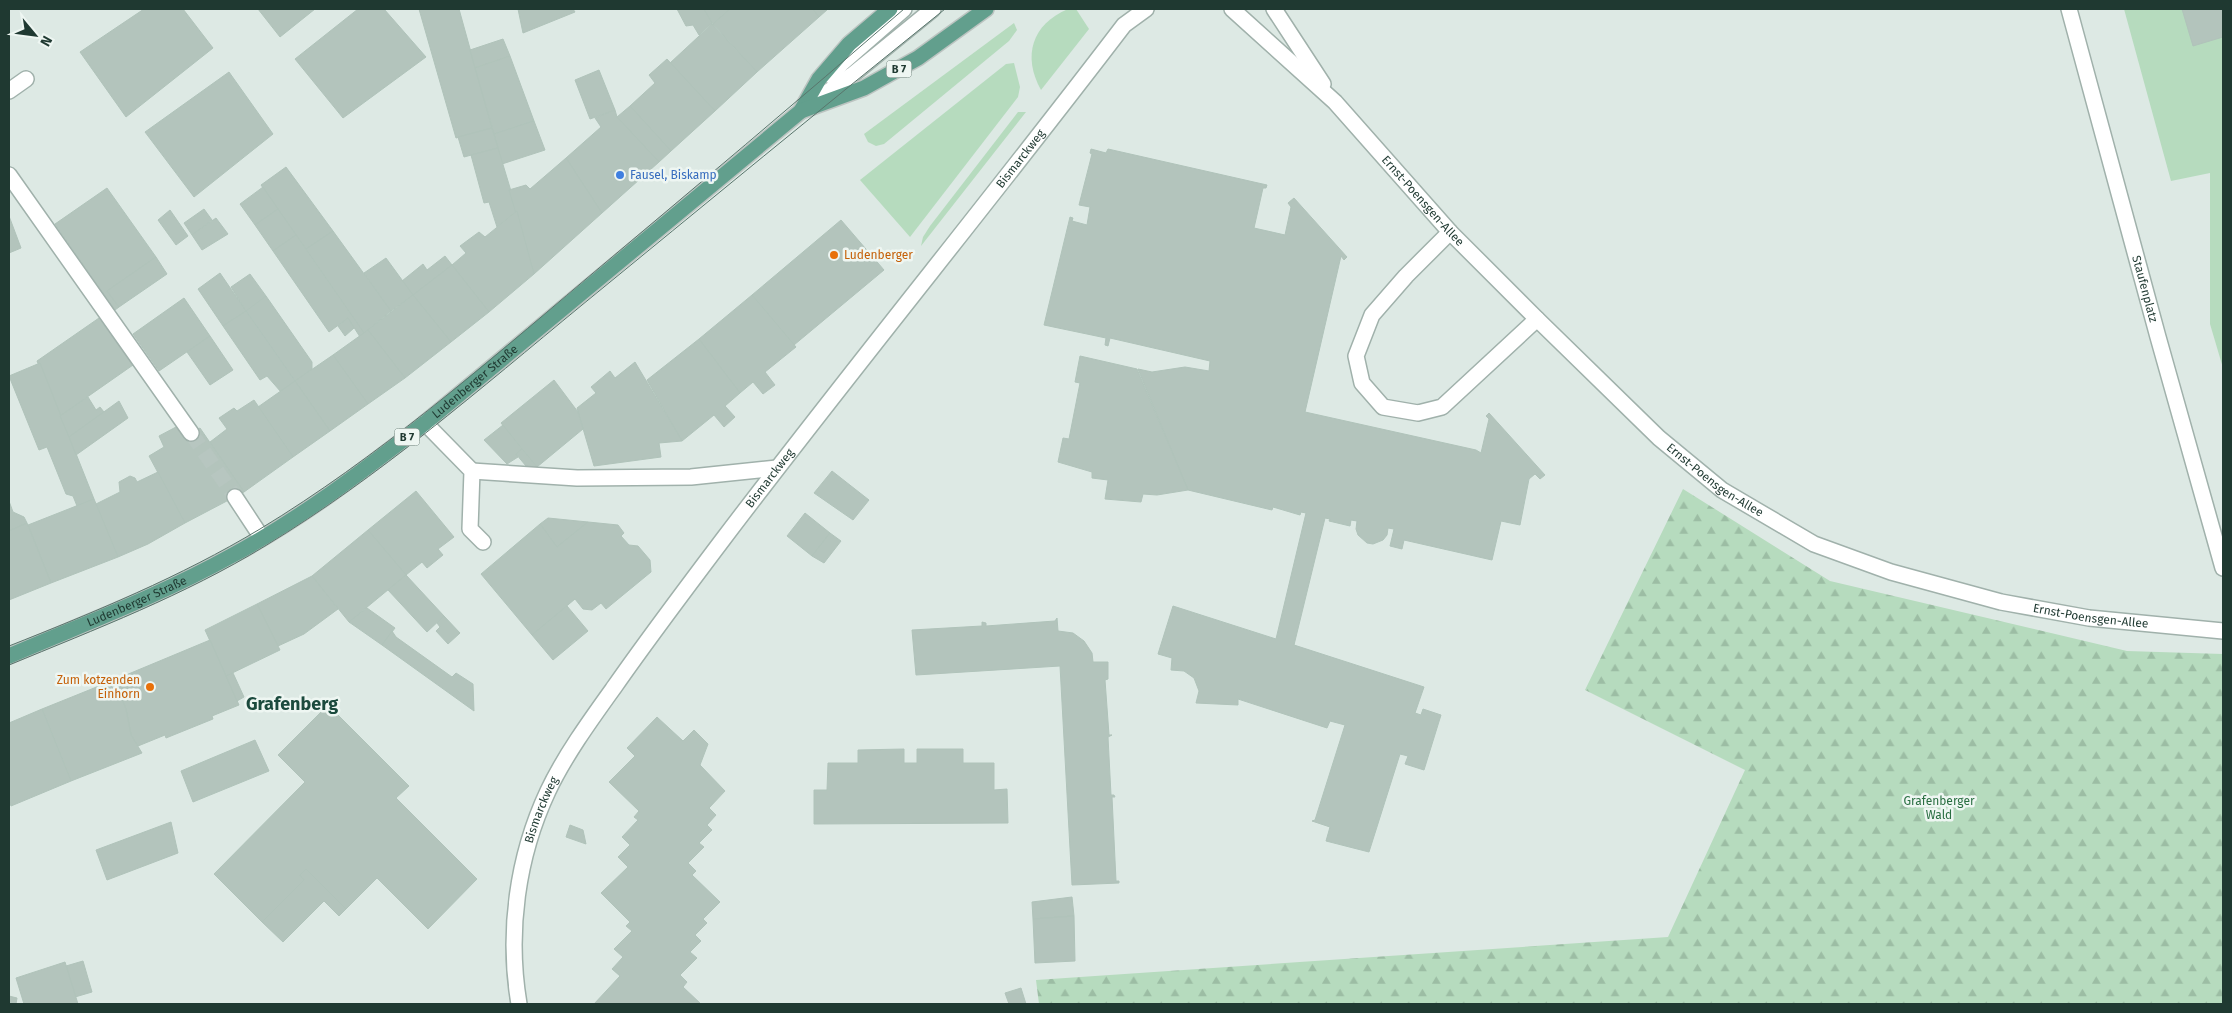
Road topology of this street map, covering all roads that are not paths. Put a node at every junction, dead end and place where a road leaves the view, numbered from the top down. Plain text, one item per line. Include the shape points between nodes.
1 (890, 9) edge
2 (904, 9) edge
3 (933, 9) edge
4 (986, 9) edge
5 (1146, 9) edge
6 (1232, 9) edge
7 (1274, 9) edge
8 (2069, 9) edge
9 (26, 79) dead end
10 (9, 91) edge
11 (1335, 102) junction
12 (801, 111) junction
13 (9, 175) edge
14 (1450, 232) junction
15 (1537, 319) junction
16 (425, 423) junction
17 (192, 432) tunnel mouth
18 (777, 468) junction
19 (472, 471) junction
20 (235, 497) tunnel mouth
21 (262, 538) junction
22 (483, 542) dead end
23 (2223, 568) edge
24 (2223, 631) edge
25 (9, 656) edge
26 (519, 1004) edge

1 - 12 main road, Ludenberger Straße / B 7 via 849,44 819,78
2 - 12 street via 842,63
3 - 12 street via 852,75
4 - 12 main road, Ludenberger Straße / B 7 via 910,62 864,88
5 - 18 street, Bismarckweg via 1124,25
6 - 11 street, Ernst-Poensgen-Allee
7 - 11 street, Ernst-Poensgen-Allee
8 - 23 street, Staufenplatz
9 - 10 street
11 - 14 street, Ernst-Poensgen-Allee
12 - 16 main road, Ludenberger Straße / B 7
13 - 17 street
14 - 15 street, Ernst-Poensgen-Allee
14 - 15 street via 1372,315 1356,356 1362,383 1383,407 1418,413 1442,407
15 - 24 street, Ernst-Poensgen-Allee via 1659,438 1722,490 1814,544 1891,572 2001,602 2089,618
16 - 19 street
16 - 21 main road, Ludenberger Straße / B 7 via 361,473
18 - 19 street via 691,477 577,478
18 - 26 street, Bismarckweg via 602,704 548,790 518,891 513,970
19 - 22 street via 470,529
20 - 21 street
21 - 25 main road, Ludenberger Straße / B 7 via 163,591

